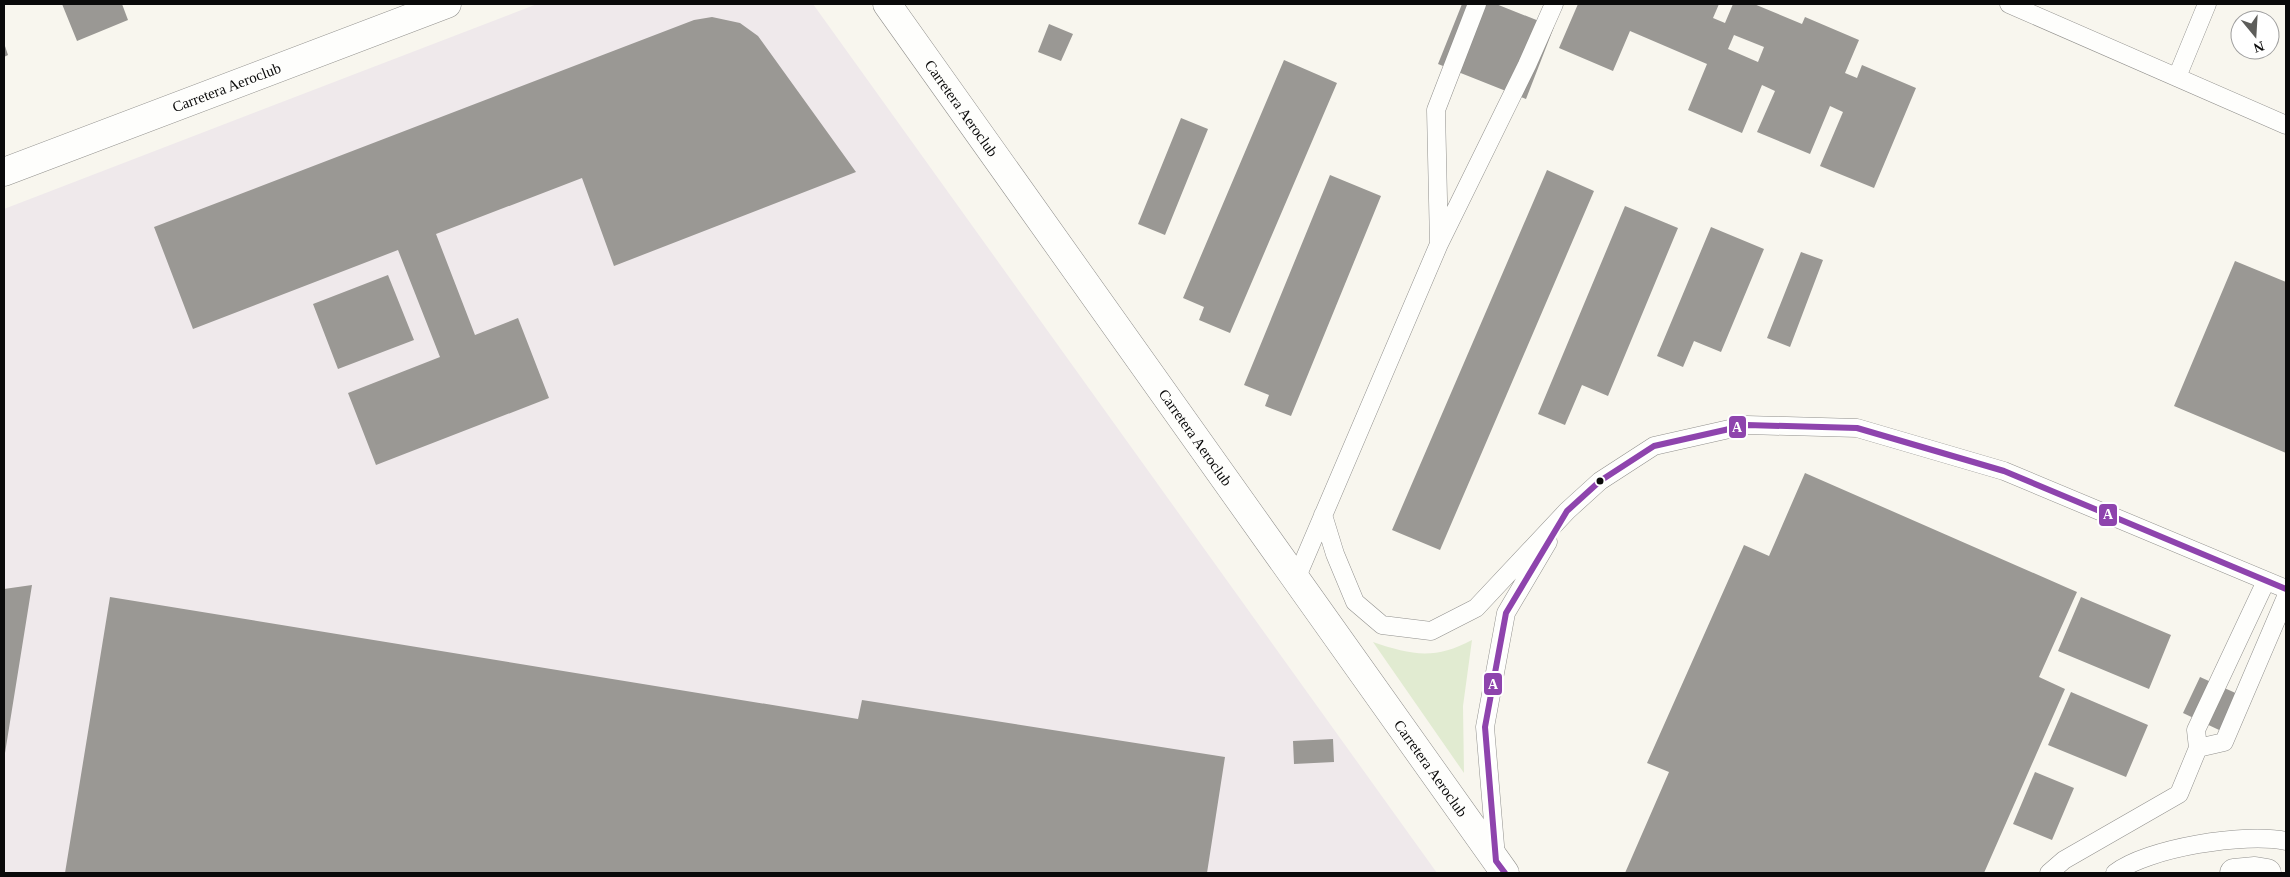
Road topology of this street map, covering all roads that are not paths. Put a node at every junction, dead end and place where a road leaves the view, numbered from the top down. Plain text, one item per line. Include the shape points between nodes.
1 (448, 4) edge
2 (887, 4) edge
3 (1477, 4) edge
4 (1554, 4) edge
5 (2009, 4) edge
6 (2207, 4) edge
7 (2177, 77) junction
8 (2286, 125) edge
9 (4, 172) edge
10 (1439, 244) junction
11 (1567, 511) junction
12 (1323, 515) junction
13 (1296, 579) junction
14 (2266, 580) junction
15 (2286, 589) edge
16 (2286, 597) edge
17 (2198, 748) junction
18 (2286, 841) edge
19 (1501, 867) edge
20 (2048, 873) edge
21 (2115, 873) edge
22 (2234, 873) edge
23 (2267, 873) edge

1 - 9 street, Carretera Aeroclub
2 - 13 street, Carretera Aeroclub
3 - 10 lane via 1436,110
4 - 10 lane
5 - 7 lane
6 - 7 lane
7 - 8 lane
10 - 12 lane
11 - 12 lane via 1476,608 1431,631 1382,625 1355,602
11 - 14 lane via 1600,481 1654,446 1747,425 1857,428 2004,471
11 - 19 lane via 1506,613 1485,727
12 - 13 lane
13 - 19 street, Carretera Aeroclub
14 - 15 lane
14 - 17 lane via 2196,730
16 - 17 lane via 2224,742
17 - 20 lane via 2179,794 2064,860
18 - 21 lane via 2221,840 2162,852 2124,866
22 - 23 street

